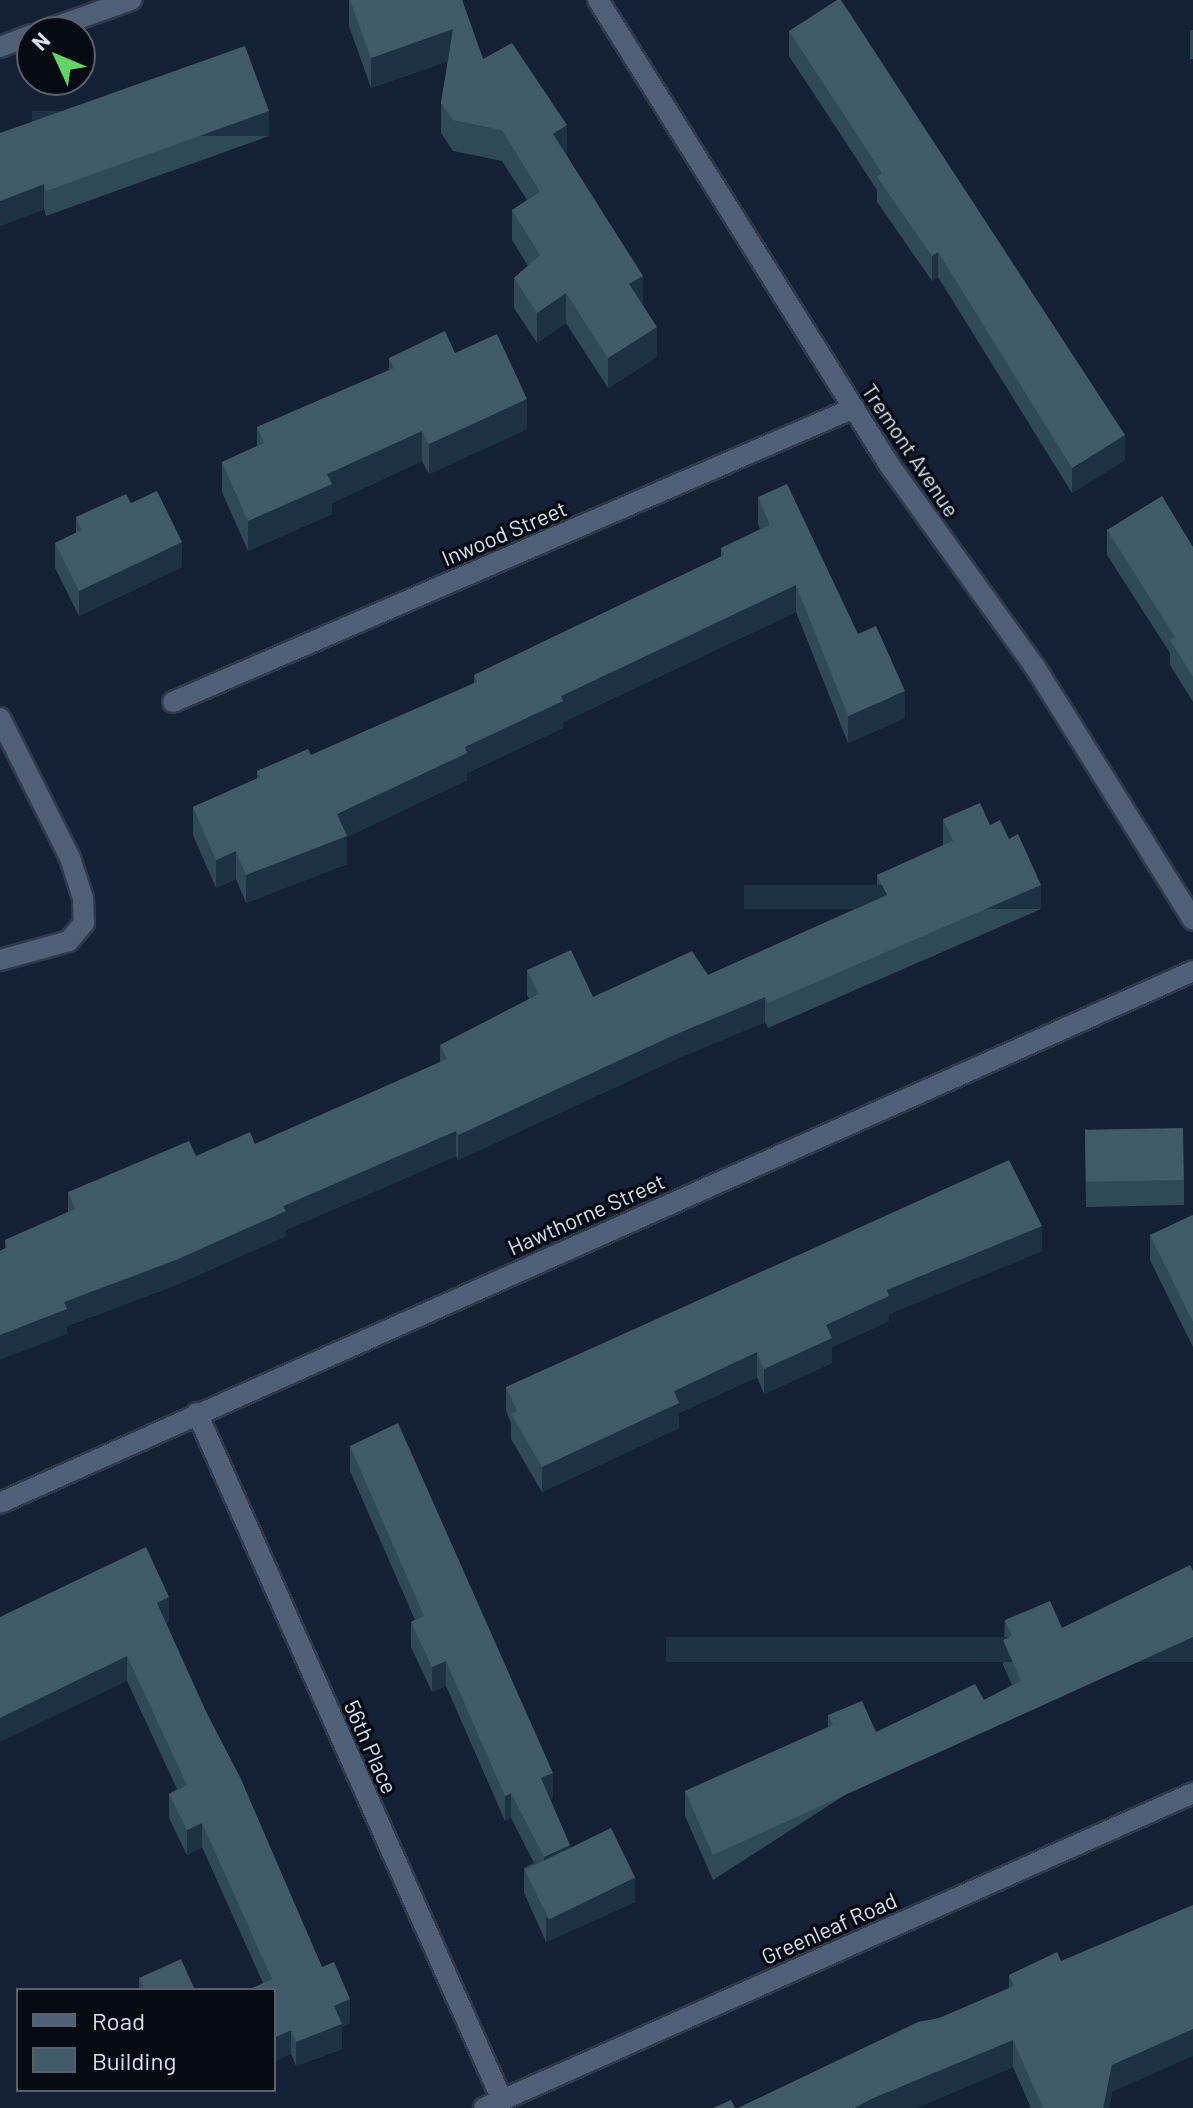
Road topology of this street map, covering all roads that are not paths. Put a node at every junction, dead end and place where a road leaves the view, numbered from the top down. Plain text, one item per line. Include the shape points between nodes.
1 (131, 0) edge
2 (598, 0) edge
3 (86, 16) edge
4 (854, 408) junction
5 (173, 702) dead end
6 (0, 718) edge
7 (1193, 920) edge
8 (0, 960) edge
9 (1193, 971) edge
10 (197, 1413) junction
11 (0, 1503) edge
12 (1193, 1793) edge
13 (493, 2104) edge

1 - 3 street
2 - 4 street, Tremont Avenue
4 - 5 street, Inwood Street
4 - 7 street, Tremont Avenue via 1035,667
6 - 8 street via 70,858 83,898 84,923 69,941
9 - 10 street, Hawthorne Street
10 - 11 street, Hawthorne Street
10 - 13 street, 56th Place
12 - 13 street, Greenleaf Road

